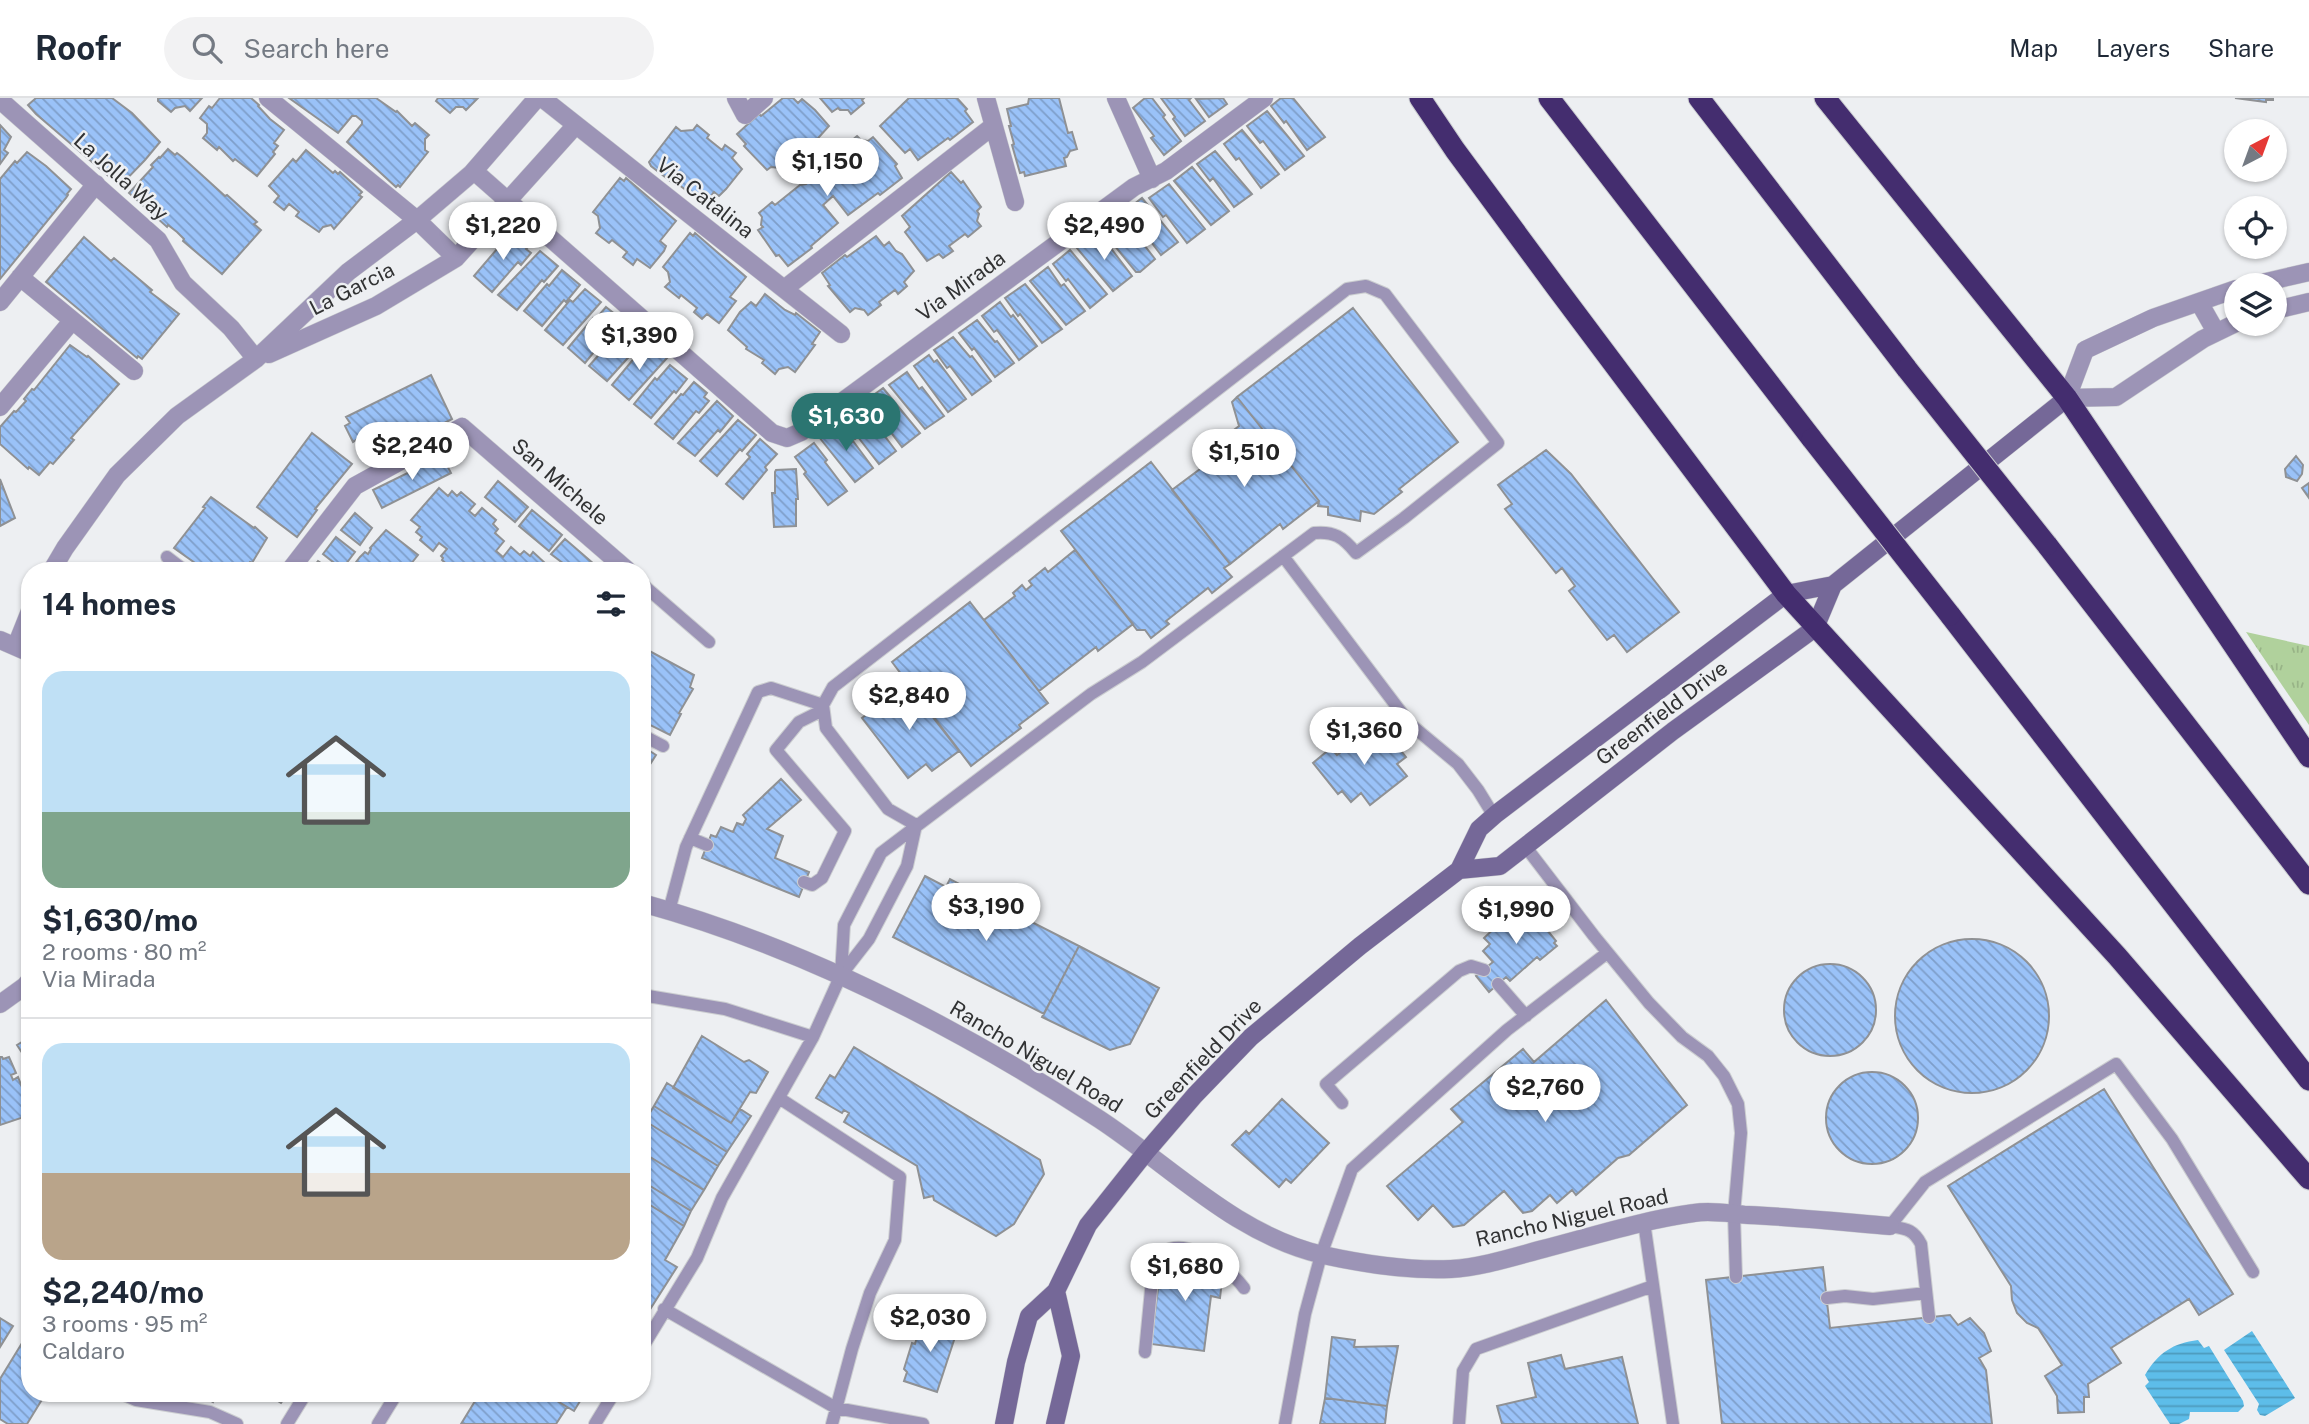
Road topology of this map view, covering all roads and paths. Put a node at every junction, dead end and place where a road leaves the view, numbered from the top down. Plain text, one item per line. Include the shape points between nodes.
1 (268, 98) edge
2 (539, 98) edge
3 (736, 98) edge
4 (764, 98) edge
5 (986, 98) edge
6 (1116, 98) edge
7 (1264, 98) edge
8 (1420, 98) edge
9 (1549, 98) edge
10 (1699, 98) edge
11 (1825, 98) edge
12 (0, 100) edge
13 (575, 126) junction
14 (993, 126) junction
15 (474, 171) junction
16 (1152, 179) junction
17 (96, 184) junction
18 (508, 202) junction
19 (1015, 202) dead end
20 (417, 220) junction
21 (456, 258) junction
22 (2309, 272) edge
23 (20, 277) junction
24 (2287, 277) edge
25 (784, 289) junction
26 (2224, 293) edge
27 (0, 302) edge
28 (2199, 302) junction
29 (2309, 302) edge
30 (2287, 307) edge
31 (72, 321) junction
32 (2224, 328) edge
33 (2216, 332) junction
34 (841, 334) dead end
35 (256, 359) junction
36 (134, 371) dead end
37 (2067, 398) junction
38 (0, 407) edge
39 (1283, 556) junction
40 (167, 557) dead end
41 (57, 562) edge
42 (174, 562) edge
43 (296, 562) edge
44 (618, 562) edge
45 (1833, 585) junction
46 (651, 592) edge
47 (1786, 594) junction
48 (1815, 628) junction
49 (709, 642) dead end
50 (823, 707) junction
51 (651, 739) edge
52 (663, 746) dead end
53 (2309, 757) edge
54 (1494, 816) junction
55 (916, 825) junction
56 (690, 838) junction
57 (707, 845) dead end
58 (1525, 846) junction
59 (1459, 870) junction
60 (804, 882) dead end
61 (2309, 884) edge
62 (651, 906) edge
63 (669, 911) junction
64 (1607, 953) junction
65 (1484, 970) dead end
66 (841, 975) junction
67 (1499, 984) dead end
68 (21, 989) edge
69 (651, 997) edge
70 (0, 1004) edge
71 (1526, 1016) junction
72 (813, 1037) junction
73 (2309, 1080) edge
74 (779, 1098) junction
75 (1342, 1103) dead end
76 (1146, 1152) junction
77 (2309, 1179) edge
78 (1734, 1214) junction
79 (1644, 1222) junction
80 (1890, 1226) junction
81 (1321, 1255) junction
82 (2253, 1272) dead end
83 (1736, 1277) dead end
84 (1653, 1286) junction
85 (1244, 1288) dead end
86 (1056, 1291) junction
87 (1926, 1293) junction
88 (1827, 1298) dead end
89 (664, 1309) junction
90 (1929, 1317) dead end
91 (651, 1332) edge
92 (1145, 1352) dead end
93 (148, 1402) edge
94 (300, 1402) edge
95 (391, 1402) edge
96 (608, 1402) edge
97 (836, 1408) junction
98 (237, 1424) edge
99 (287, 1424) edge
100 (378, 1424) edge
101 (595, 1424) edge
102 (832, 1424) edge
103 (923, 1424) edge
104 (1004, 1424) edge
105 (1055, 1424) edge
106 (1285, 1424) edge
107 (1459, 1424) edge
108 (1673, 1424) edge

1 - 20 street
2 - 13 street, Via Catalina
2 - 15 street, La Garcia
3 - 4 street via 745,115
5 - 14 street
6 - 16 street
7 - 16 street, Via Mirada
8 - 47 highway
9 - 73 highway, bridge
10 - 61 highway, bridge
11 - 37 highway
12 - 17 street, La Jolla Way
13 - 18 street, La Garcia
13 - 25 street, Via Catalina
14 - 19 street
14 - 25 street
15 - 18 street
15 - 20 street, La Garcia
16 - 18 street, Via Mirada via 1134,187 787,438 772,433
17 - 23 street
17 - 35 street, La Jolla Way via 158,240 183,283
18 - 21 street, La Garcia
20 - 21 street
20 - 35 street, La Garcia via 348,271
21 - 35 street, La Garcia via 376,306
22 - 24 street
23 - 27 street
23 - 31 street
25 - 34 street, Via Catalina
26 - 28 street
28 - 33 street
28 - 37 street via 2085,350
29 - 30 street
31 - 36 street
31 - 38 street
32 - 33 street
33 - 37 street via 2116,397
35 - 41 street, La Garcia via 177,416 117,475
37 - 45 main road, Greenfield Drive
37 - 53 highway
39 - 50 lane via 1314,533 1330,531 1345,539 1356,553 1498,443 1385,293 1366,286 1347,289 834,687
39 - 54 lane via 1410,724 1458,764
39 - 55 lane
40 - 42 lane
43 - 44 street, San Michele via 355,486 462,427
45 - 47 main road, Greenfield Drive
45 - 48 main road, Greenfield Drive
46 - 49 lane
47 - 48 highway
47 - 54 main road, Greenfield Drive
48 - 58 main road, Greenfield Drive
48 - 77 highway via 2118,956
50 - 55 lane via 825,728 888,809
50 - 56 lane via 771,688 758,692
50 - 60 lane via 799,722 776,750 845,831 822,878 812,886
51 - 52 lane
54 - 59 main road, Greenfield Drive via 1479,829
55 - 66 lane via 906,866 869,939
55 - 66 lane via 881,853 844,925
56 - 57 lane
56 - 63 lane
58 - 59 main road, Greenfield Drive via 1500,866
58 - 64 lane
59 - 76 main road, Greenfield Drive via 1251,1037
62 - 63 street, Rancho Niguel Road
63 - 66 street, Rancho Niguel Road
64 - 71 lane
64 - 78 lane via 1682,1037 1708,1056 1738,1104 1741,1133
65 - 75 lane via 1471,966 1459,971 1326,1084
66 - 72 lane
66 - 76 street, Rancho Niguel Road via 1003,1059
67 - 71 lane
68 - 70 street
69 - 72 lane via 724,1009
71 - 81 lane via 1352,1169
72 - 74 lane
74 - 89 lane via 722,1198 697,1258
74 - 97 lane via 900,1177 895,1240 870,1293
76 - 81 street, Rancho Niguel Road via 1241,1223
76 - 86 main road, Greenfield Drive via 1088,1225
78 - 79 street, Rancho Niguel Road via 1699,1212
78 - 80 street, Rancho Niguel Road
78 - 83 lane
79 - 81 street, Rancho Niguel Road via 1506,1260 1451,1269 1392,1267
79 - 84 lane
80 - 82 lane via 1925,1182 2116,1064 2172,1139
80 - 87 lane via 1916,1234
81 - 106 lane
84 - 107 lane via 1476,1349 1463,1371
84 - 108 lane
85 - 92 lane via 1207,1257 1176,1247 1167,1249 1153,1269
86 - 104 main road, Greenfield Drive via 1029,1316
86 - 105 main road via 1071,1356
87 - 88 lane
87 - 90 lane
89 - 91 lane
89 - 97 lane
93 - 98 lane via 210,1412
94 - 99 lane
95 - 100 lane
96 - 101 lane
97 - 102 lane
97 - 103 lane

